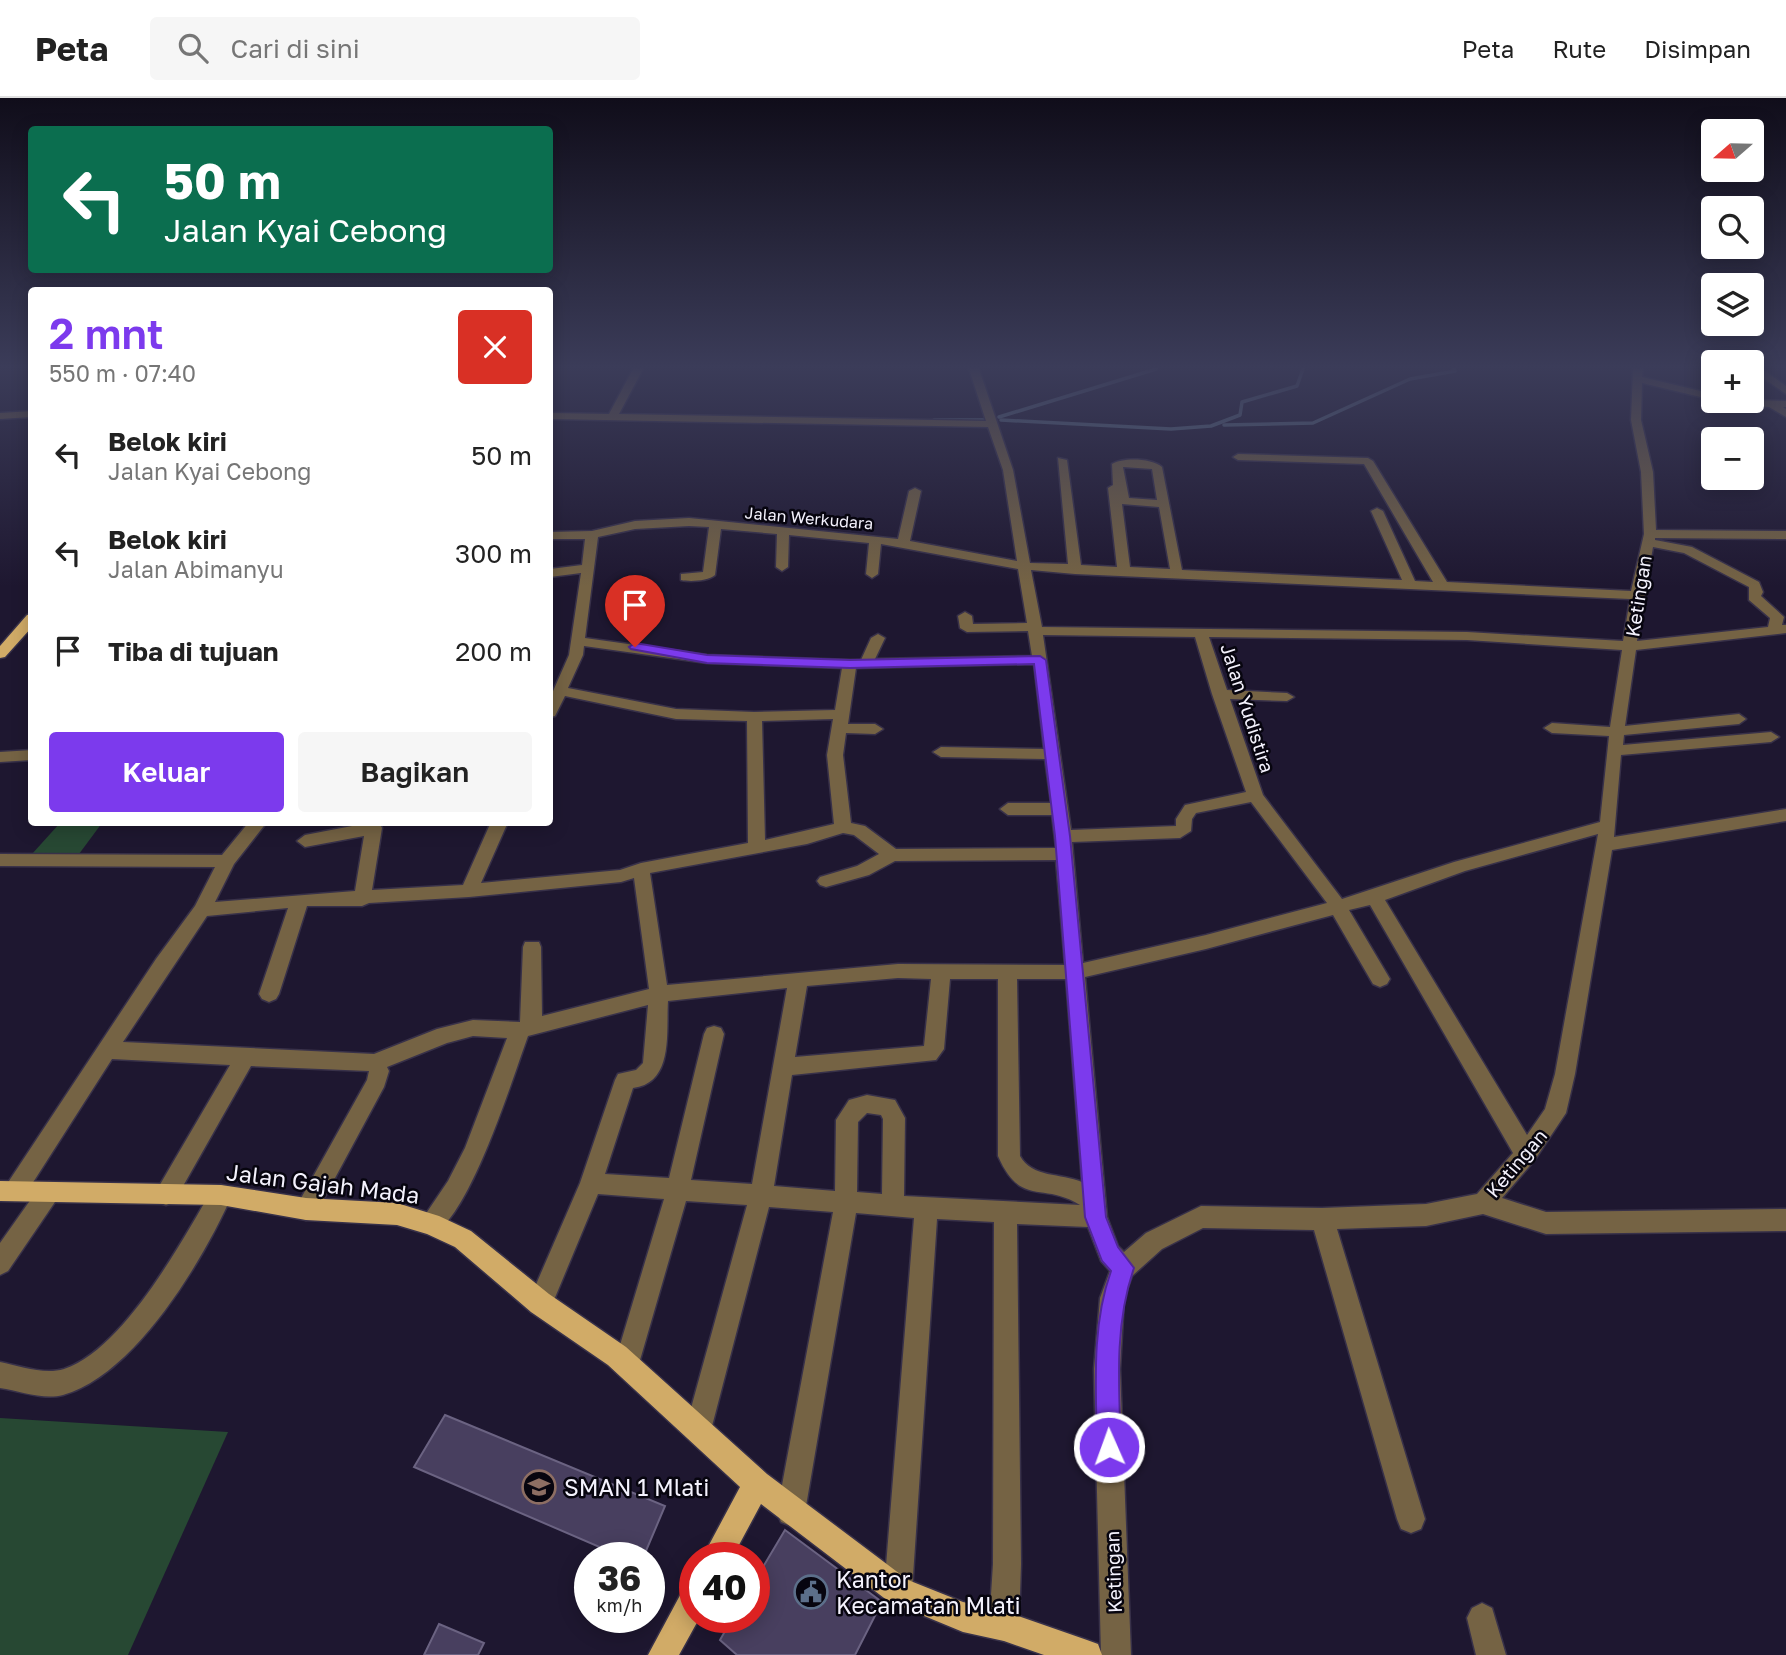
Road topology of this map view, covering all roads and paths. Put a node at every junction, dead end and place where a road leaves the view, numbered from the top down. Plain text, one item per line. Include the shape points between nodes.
1 (999, 442) edge
2 (1641, 442) edge
3 (1238, 457) dead end
4 (1062, 460) dead end
5 (1111, 463) dead end
6 (915, 491) dead end
7 (1164, 504) junction
8 (1377, 511) dead end
9 (715, 525) junction
10 (783, 533) junction
11 (553, 535) edge
12 (592, 535) junction
13 (1770, 535) junction
14 (1786, 535) edge
15 (1648, 538) junction
16 (875, 540) junction
17 (903, 543) junction
18 (1786, 544) edge
19 (1023, 566) junction
20 (588, 568) junction
21 (782, 568) dead end
22 (1075, 570) junction
23 (1124, 572) junction
24 (553, 573) edge
25 (872, 574) dead end
26 (1177, 574) junction
27 (685, 577) dead end
28 (1411, 585) junction
29 (1443, 587) junction
30 (1637, 595) junction
31 (965, 616) dead end
32 (28, 622) edge
33 (1035, 629) junction
34 (1783, 630) edge
35 (1201, 633) junction
36 (877, 638) dead end
37 (578, 641) junction
38 (1631, 646) junction
39 (0, 654) edge
40 (1040, 660) junction
41 (866, 663) junction
42 (850, 664) junction
43 (558, 686) edge
44 (1219, 694) junction
45 (1287, 697) dead end
46 (553, 703) edge
47 (754, 717) junction
48 (1739, 719) dead end
49 (839, 721) junction
50 (1552, 728) dead end
51 (875, 729) dead end
52 (1771, 737) dead end
53 (1617, 738) junction
54 (941, 752) dead end
55 (28, 753) edge
56 (1051, 754) junction
57 (0, 757) edge
58 (1255, 796) junction
59 (1008, 809) dead end
60 (1059, 809) junction
61 (1786, 814) edge
62 (256, 826) edge
63 (498, 826) edge
64 (844, 827) junction
65 (1606, 835) junction
66 (304, 841) dead end
67 (1063, 845) junction
68 (757, 846) junction
69 (891, 855) junction
70 (0, 860) edge
71 (227, 861) junction
72 (642, 869) junction
73 (826, 881) dead end
74 (469, 891) junction
75 (1374, 897) junction
76 (362, 899) junction
77 (300, 900) junction
78 (1337, 905) junction
79 (202, 910) junction
80 (532, 947) dead end
81 (1007, 971) junction
82 (942, 972) junction
83 (1075, 972) junction
84 (1380, 979) dead end
85 (798, 980) junction
86 (269, 994) dead end
87 (659, 994) junction
88 (526, 1028) junction
89 (713, 1034) dead end
90 (107, 1050) junction
91 (246, 1056) junction
92 (375, 1063) junction
93 (783, 1067) junction
94 (1526, 1154) junction
95 (591, 1183) junction
96 (7, 1191) edge
97 (678, 1191) junction
98 (49, 1192) junction
99 (166, 1195) junction
100 (221, 1195) junction
101 (761, 1196) junction
102 (846, 1203) junction
103 (1483, 1203) junction
104 (893, 1206) junction
105 (926, 1208) junction
106 (306, 1209) junction
107 (1095, 1210) junction
108 (1005, 1213) junction
109 (1322, 1219) junction
110 (1786, 1220) edge
111 (431, 1224) junction
112 (0, 1263) edge
113 (1123, 1268) junction
114 (540, 1303) junction
115 (627, 1365) junction
116 (0, 1375) edge
117 (698, 1430) junction
118 (757, 1484) junction
119 (791, 1512) junction
120 (1411, 1519) dead end
121 (725, 1542) edge
122 (898, 1591) junction
123 (1482, 1618) dead end
124 (679, 1626) edge
125 (1004, 1626) junction
126 (1037, 1647) edge
127 (663, 1655) edge
128 (1087, 1655) edge
129 (1116, 1655) edge
130 (1491, 1655) edge

1 - 19 street
2 - 15 street, Ketingan via 1647,472
3 - 29 street via 1368,460
4 - 22 street
5 - 23 street
6 - 17 street
7 - 7 street via 1156,465 1117,464 1124,501
7 - 26 street
8 - 28 street
9 - 10 street, Jalan Werkudara
9 - 12 street, Jalan Werkudara via 645,524
9 - 27 street via 710,573
10 - 16 street, Jalan Werkudara
10 - 21 street
11 - 12 street, Jalan Werkudara
12 - 20 street
13 - 14 street
13 - 15 street
13 - 18 street
15 - 30 street, Ketingan
15 - 34 street via 1688,550 1754,585 1758,592 1754,597 1777,617
16 - 17 street, Jalan Werkudara
16 - 25 street
17 - 19 street, Jalan Werkudara
19 - 22 street, Jalan Werkudara
19 - 33 street
20 - 24 street
20 - 37 street
22 - 23 street, Jalan Werkudara
23 - 26 street, Jalan Werkudara
26 - 28 street, Jalan Werkudara
28 - 29 street, Jalan Werkudara
29 - 30 street, Jalan Werkudara
30 - 38 street, Ketingan
31 - 33 street via 967,628
32 - 39 main road
33 - 35 street
33 - 40 street
34 - 38 street
35 - 38 street via 1467,636
35 - 44 street, Jalan Yudistira
36 - 41 street
37 - 42 street via 707,659
37 - 43 street via 576,656
38 - 53 street, Ketingan
40 - 41 street
40 - 56 street
41 - 42 street
42 - 49 street
43 - 46 street
43 - 47 street via 661,713
44 - 45 street
44 - 58 street, Jalan Yudistira
47 - 49 street
47 - 68 street
48 - 53 street
49 - 51 street
49 - 64 street via 835,755
50 - 53 street
52 - 53 street
53 - 65 street, Ketingan
54 - 56 street
55 - 57 street
56 - 60 street
58 - 67 street, Jalan Yudistira via 1191,808 1180,832
58 - 78 street
59 - 60 street
60 - 67 street
61 - 65 street
62 - 71 street
63 - 74 street
64 - 68 street
64 - 69 street via 859,830
65 - 75 street via 1460,866
65 - 94 street, Ketingan via 1566,1074 1555,1113
66 - 76 street via 374,828
67 - 69 street
67 - 83 street
68 - 72 street
69 - 73 street via 863,871
70 - 71 street
71 - 79 street
72 - 74 street via 621,876
72 - 87 street
74 - 76 street
75 - 78 street
75 - 94 street
76 - 77 street
77 - 79 street
77 - 86 street
78 - 83 street
78 - 84 street
79 - 90 street
80 - 88 street
81 - 82 street
81 - 83 street
81 - 107 street via 1009,1156 1013,1168 1021,1177 1069,1187
82 - 85 street
82 - 93 street via 934,1049 929,1054
83 - 107 street
85 - 87 street
85 - 93 street
87 - 88 street
87 - 95 street via 653,1067 641,1078 625,1080
88 - 92 street via 473,1028
88 - 111 street via 475,1151
89 - 97 street
90 - 91 street
90 - 96 street
91 - 92 street
91 - 99 street
92 - 106 street via 377,1081
93 - 101 street
94 - 103 street, Ketingan
95 - 97 street
95 - 114 street
96 - 98 main road, Jalan Gajah Mada
97 - 101 street
97 - 115 street
98 - 99 main road, Jalan Gajah Mada
98 - 112 street
99 - 100 main road, Jalan Gajah Mada
100 - 106 main road, Jalan Gajah Mada
100 - 116 street via 161,1294 108,1357 62,1383
101 - 102 street
101 - 117 street
102 - 104 street
102 - 104 street via 847,1120 856,1107 878,1105 888,1107 894,1118
102 - 119 street
103 - 109 street, Ketingan via 1426,1215
103 - 110 street via 1546,1223
104 - 105 street
105 - 108 street
105 - 122 street
106 - 111 main road, Jalan Gajah Mada via 397,1214
107 - 108 street
107 - 113 street via 1109,1253
108 - 125 street
109 - 113 street, Ketingan via 1201,1217 1154,1241
109 - 120 street
111 - 114 main road, Jalan Gajah Mada via 464,1238
113 - 129 street, Ketingan via 1112,1298 1107,1369
114 - 115 main road, Jalan Gajah Mada
115 - 117 main road, Jalan Gajah Mada
117 - 118 main road, Jalan Gajah Mada
118 - 119 main road, Jalan Gajah Mada
118 - 121 main road
119 - 122 main road, Jalan Gajah Mada
122 - 125 main road, Jalan Gajah Mada via 963,1617
123 - 130 street
124 - 127 main road
125 - 126 main road, Jalan Gajah Mada
126 - 128 main road, Jalan Gajah Mada

